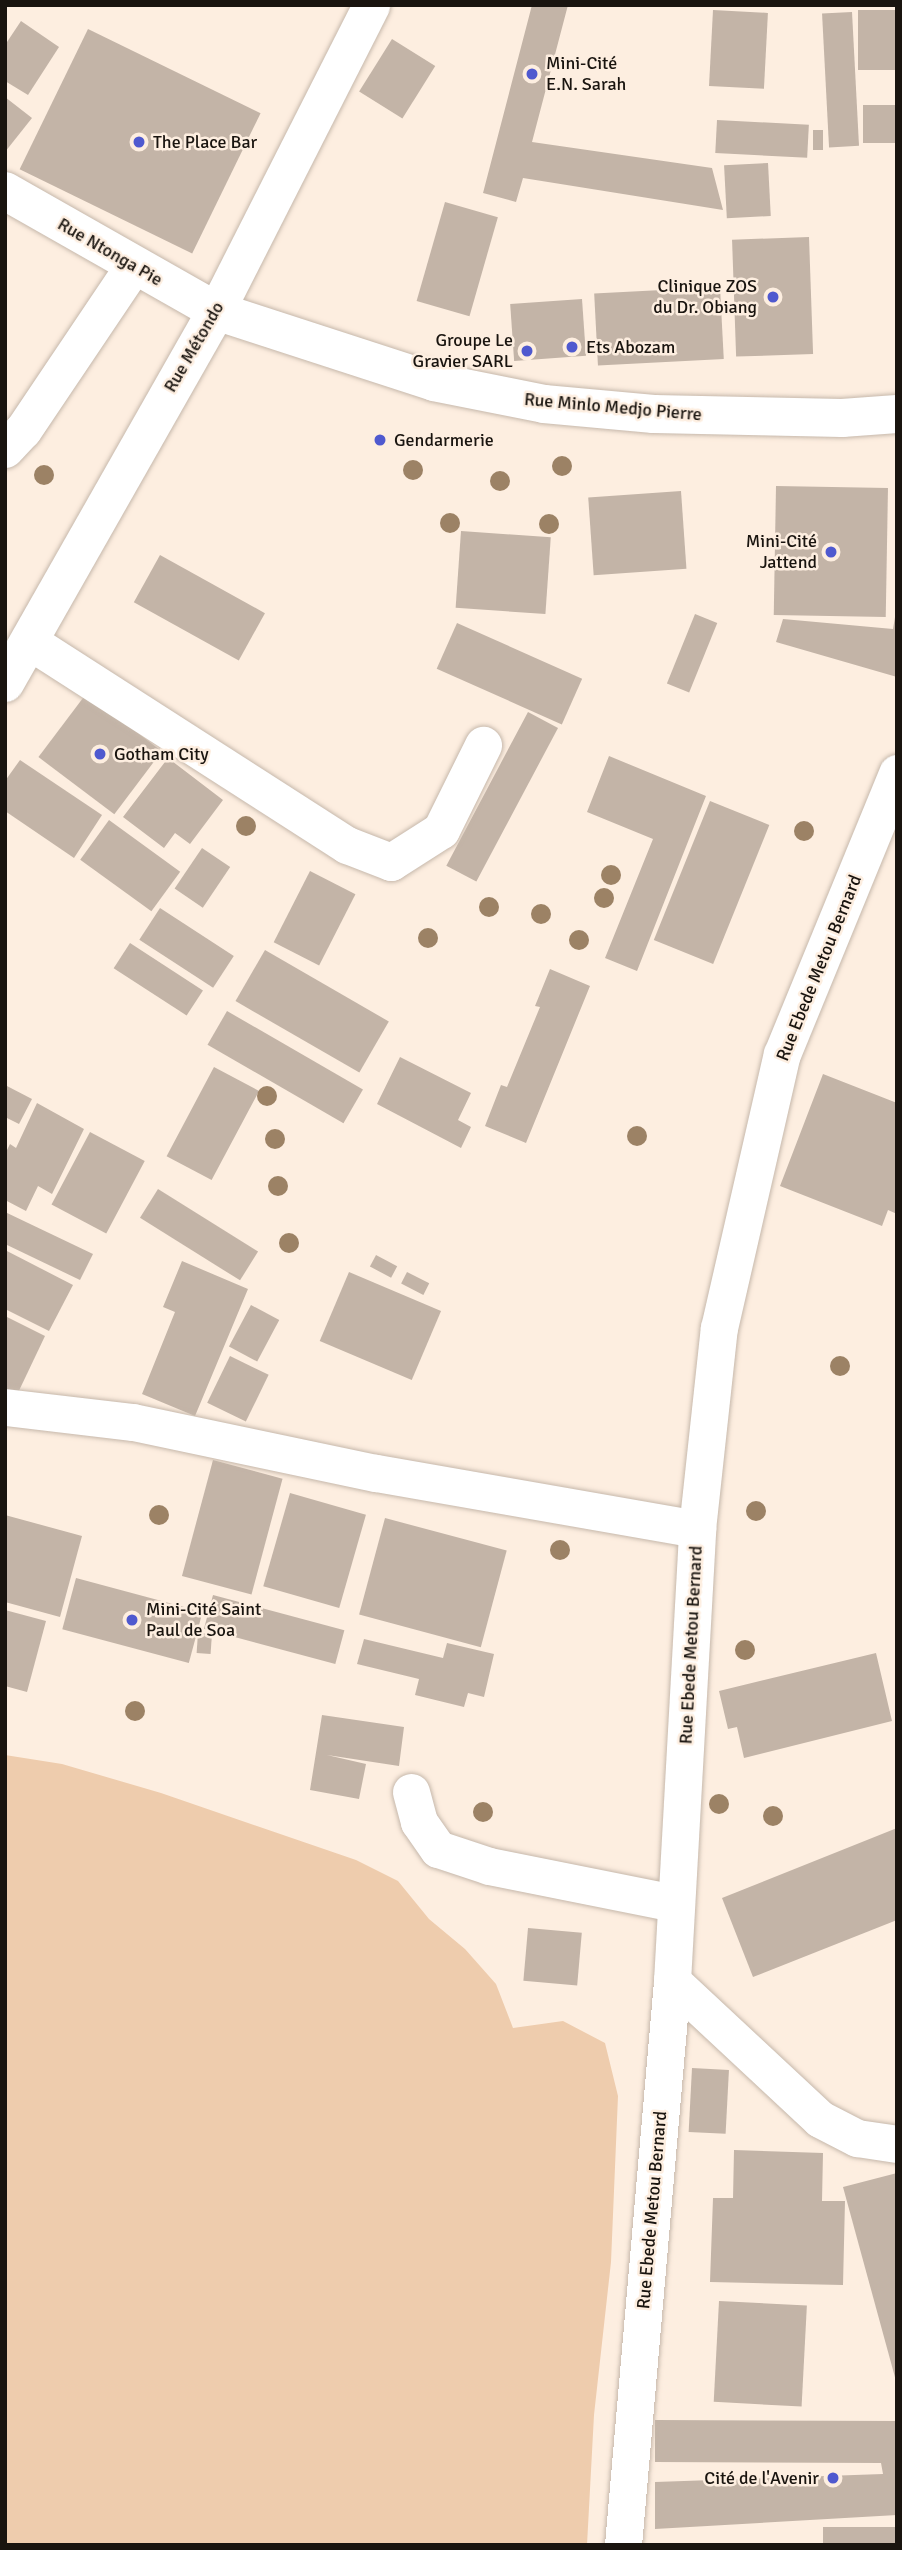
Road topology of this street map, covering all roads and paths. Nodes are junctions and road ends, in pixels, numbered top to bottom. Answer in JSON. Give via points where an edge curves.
{"nodes":[{"id":1,"x":371,"y":5,"type":"edge"},
{"id":2,"x":5,"y":191,"type":"edge"},
{"id":3,"x":132,"y":266,"type":"junction"},
{"id":4,"x":216,"y":311,"type":"junction"},
{"id":5,"x":897,"y":414,"type":"edge"},
{"id":6,"x":5,"y":449,"type":"edge"},
{"id":7,"x":29,"y":641,"type":"junction"},
{"id":8,"x":5,"y":683,"type":"edge"},
{"id":9,"x":483,"y":745,"type":"dead end"},
{"id":10,"x":897,"y":773,"type":"edge"},
{"id":11,"x":5,"y":1407,"type":"edge"},
{"id":12,"x":697,"y":1529,"type":"junction"},
{"id":13,"x":411,"y":1791,"type":"dead end"},
{"id":14,"x":675,"y":1903,"type":"junction"},
{"id":15,"x":672,"y":1982,"type":"junction"},
{"id":16,"x":897,"y":2144,"type":"edge"},
{"id":17,"x":623,"y":2545,"type":"edge"}],
"edges":[{"from":1,"to":4,"type":"street","name":"Rue Métondo"},
{"from":2,"to":3,"type":"street","name":"Rue Ntonga Pie"},
{"from":3,"to":4,"type":"street","name":"Rue Ntonga Pie"},
{"from":3,"to":6,"type":"street","via":[[23,430]]},
{"from":4,"to":5,"type":"street","name":"Rue Minlo Medjo Pierre","via":[[434,382],[544,404],[654,414],[842,418]]},
{"from":4,"to":7,"type":"street","name":"Rue Métondo"},
{"from":7,"to":8,"type":"street","name":"Rue Métondo"},
{"from":7,"to":9,"type":"street","via":[[346,845],[391,862],[441,830]]},
{"from":10,"to":12,"type":"street","name":"Rue Ebede Metou Bernard","via":[[782,1054],[719,1328]]},
{"from":11,"to":12,"type":"street","via":[[133,1422],[376,1473]]},
{"from":12,"to":14,"type":"street","name":"Rue Ebede Metou Bernard"},
{"from":13,"to":14,"type":"street","via":[[419,1822],[438,1849],[489,1866]]},
{"from":14,"to":15,"type":"street","name":"Rue Ebede Metou Bernard"},
{"from":15,"to":16,"type":"street","via":[[820,2119],[857,2138]]},
{"from":15,"to":17,"type":"street","name":"Rue Ebede Metou Bernard"}]}
